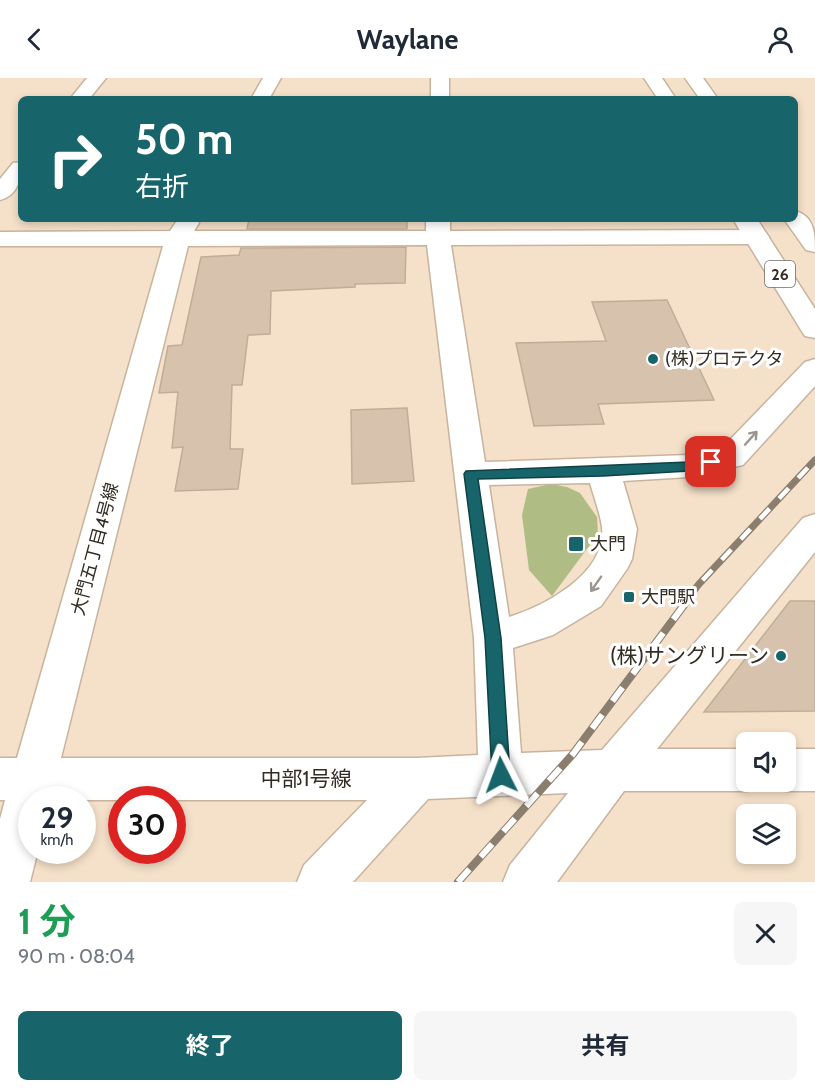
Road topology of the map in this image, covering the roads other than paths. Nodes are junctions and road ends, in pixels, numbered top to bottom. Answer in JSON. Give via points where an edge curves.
{"nodes":[{"id":1,"x":97,"y":78,"type":"edge"},
{"id":2,"x":272,"y":78,"type":"edge"},
{"id":3,"x":440,"y":78,"type":"edge"},
{"id":4,"x":653,"y":78,"type":"edge"},
{"id":5,"x":694,"y":78,"type":"edge"},
{"id":6,"x":82,"y":96,"type":"edge"},
{"id":7,"x":262,"y":96,"type":"edge"},
{"id":8,"x":440,"y":96,"type":"edge"},
{"id":9,"x":665,"y":96,"type":"edge"},
{"id":10,"x":707,"y":96,"type":"edge"},
{"id":11,"x":18,"y":172,"type":"edge"},
{"id":12,"x":0,"y":193,"type":"edge"},
{"id":13,"x":798,"y":222,"type":"edge"},
{"id":14,"x":438,"y":228,"type":"edge"},
{"id":15,"x":751,"y":228,"type":"edge"},
{"id":16,"x":183,"y":230,"type":"edge"},
{"id":17,"x":0,"y":239,"type":"edge"},
{"id":18,"x":815,"y":245,"type":"edge"},
{"id":19,"x":815,"y":330,"type":"edge"},
{"id":20,"x":815,"y":368,"type":"edge"},
{"id":21,"x":603,"y":471,"type":"junction"},
{"id":22,"x":471,"y":474,"type":"junction"},
{"id":23,"x":815,"y":527,"type":"edge"},
{"id":24,"x":493,"y":638,"type":"junction"},
{"id":25,"x":613,"y":770,"type":"junction"},
{"id":26,"x":736,"y":770,"type":"edge"},
{"id":27,"x":796,"y":770,"type":"edge"},
{"id":28,"x":815,"y":770,"type":"edge"},
{"id":29,"x":501,"y":775,"type":"junction"},
{"id":30,"x":417,"y":778,"type":"junction"},
{"id":31,"x":17,"y":779,"type":"edge"},
{"id":32,"x":6,"y":882,"type":"edge"},
{"id":33,"x":321,"y":882,"type":"edge"},
{"id":34,"x":526,"y":882,"type":"edge"}],
"edges":[{"from":1,"to":6,"type":"street"},
{"from":2,"to":7,"type":"street"},
{"from":3,"to":8,"type":"street"},
{"from":4,"to":9,"type":"street"},
{"from":5,"to":10,"type":"street"},
{"from":11,"to":12,"type":"street"},
{"from":13,"to":18,"type":"street","number":"26"},
{"from":14,"to":15,"type":"street"},
{"from":14,"to":16,"type":"street"},
{"from":14,"to":22,"type":"street"},
{"from":15,"to":19,"type":"street","number":"26"},
{"from":16,"to":17,"type":"street"},
{"from":16,"to":31,"type":"street","name":"大門五丁目4号線"},
{"from":21,"to":20,"type":"street","one_way":true,"via":[[689,466],[732,457]]},
{"from":21,"to":22,"type":"street"},
{"from":21,"to":24,"type":"street","one_way":true,"via":[[620,529],[614,559],[588,595],[539,624]]},
{"from":22,"to":24,"type":"street"},
{"from":23,"to":25,"type":"street"},
{"from":24,"to":29,"type":"street"},
{"from":25,"to":26,"type":"street","name":"中部1号線"},
{"from":25,"to":29,"type":"street","name":"中部1号線"},
{"from":25,"to":34,"type":"street"},
{"from":27,"to":28,"type":"street"},
{"from":29,"to":30,"type":"street","name":"中部1号線"},
{"from":30,"to":31,"type":"street","name":"中部1号線"},
{"from":30,"to":33,"type":"street"},
{"from":31,"to":32,"type":"street","name":"大門五丁目4号線"}]}
